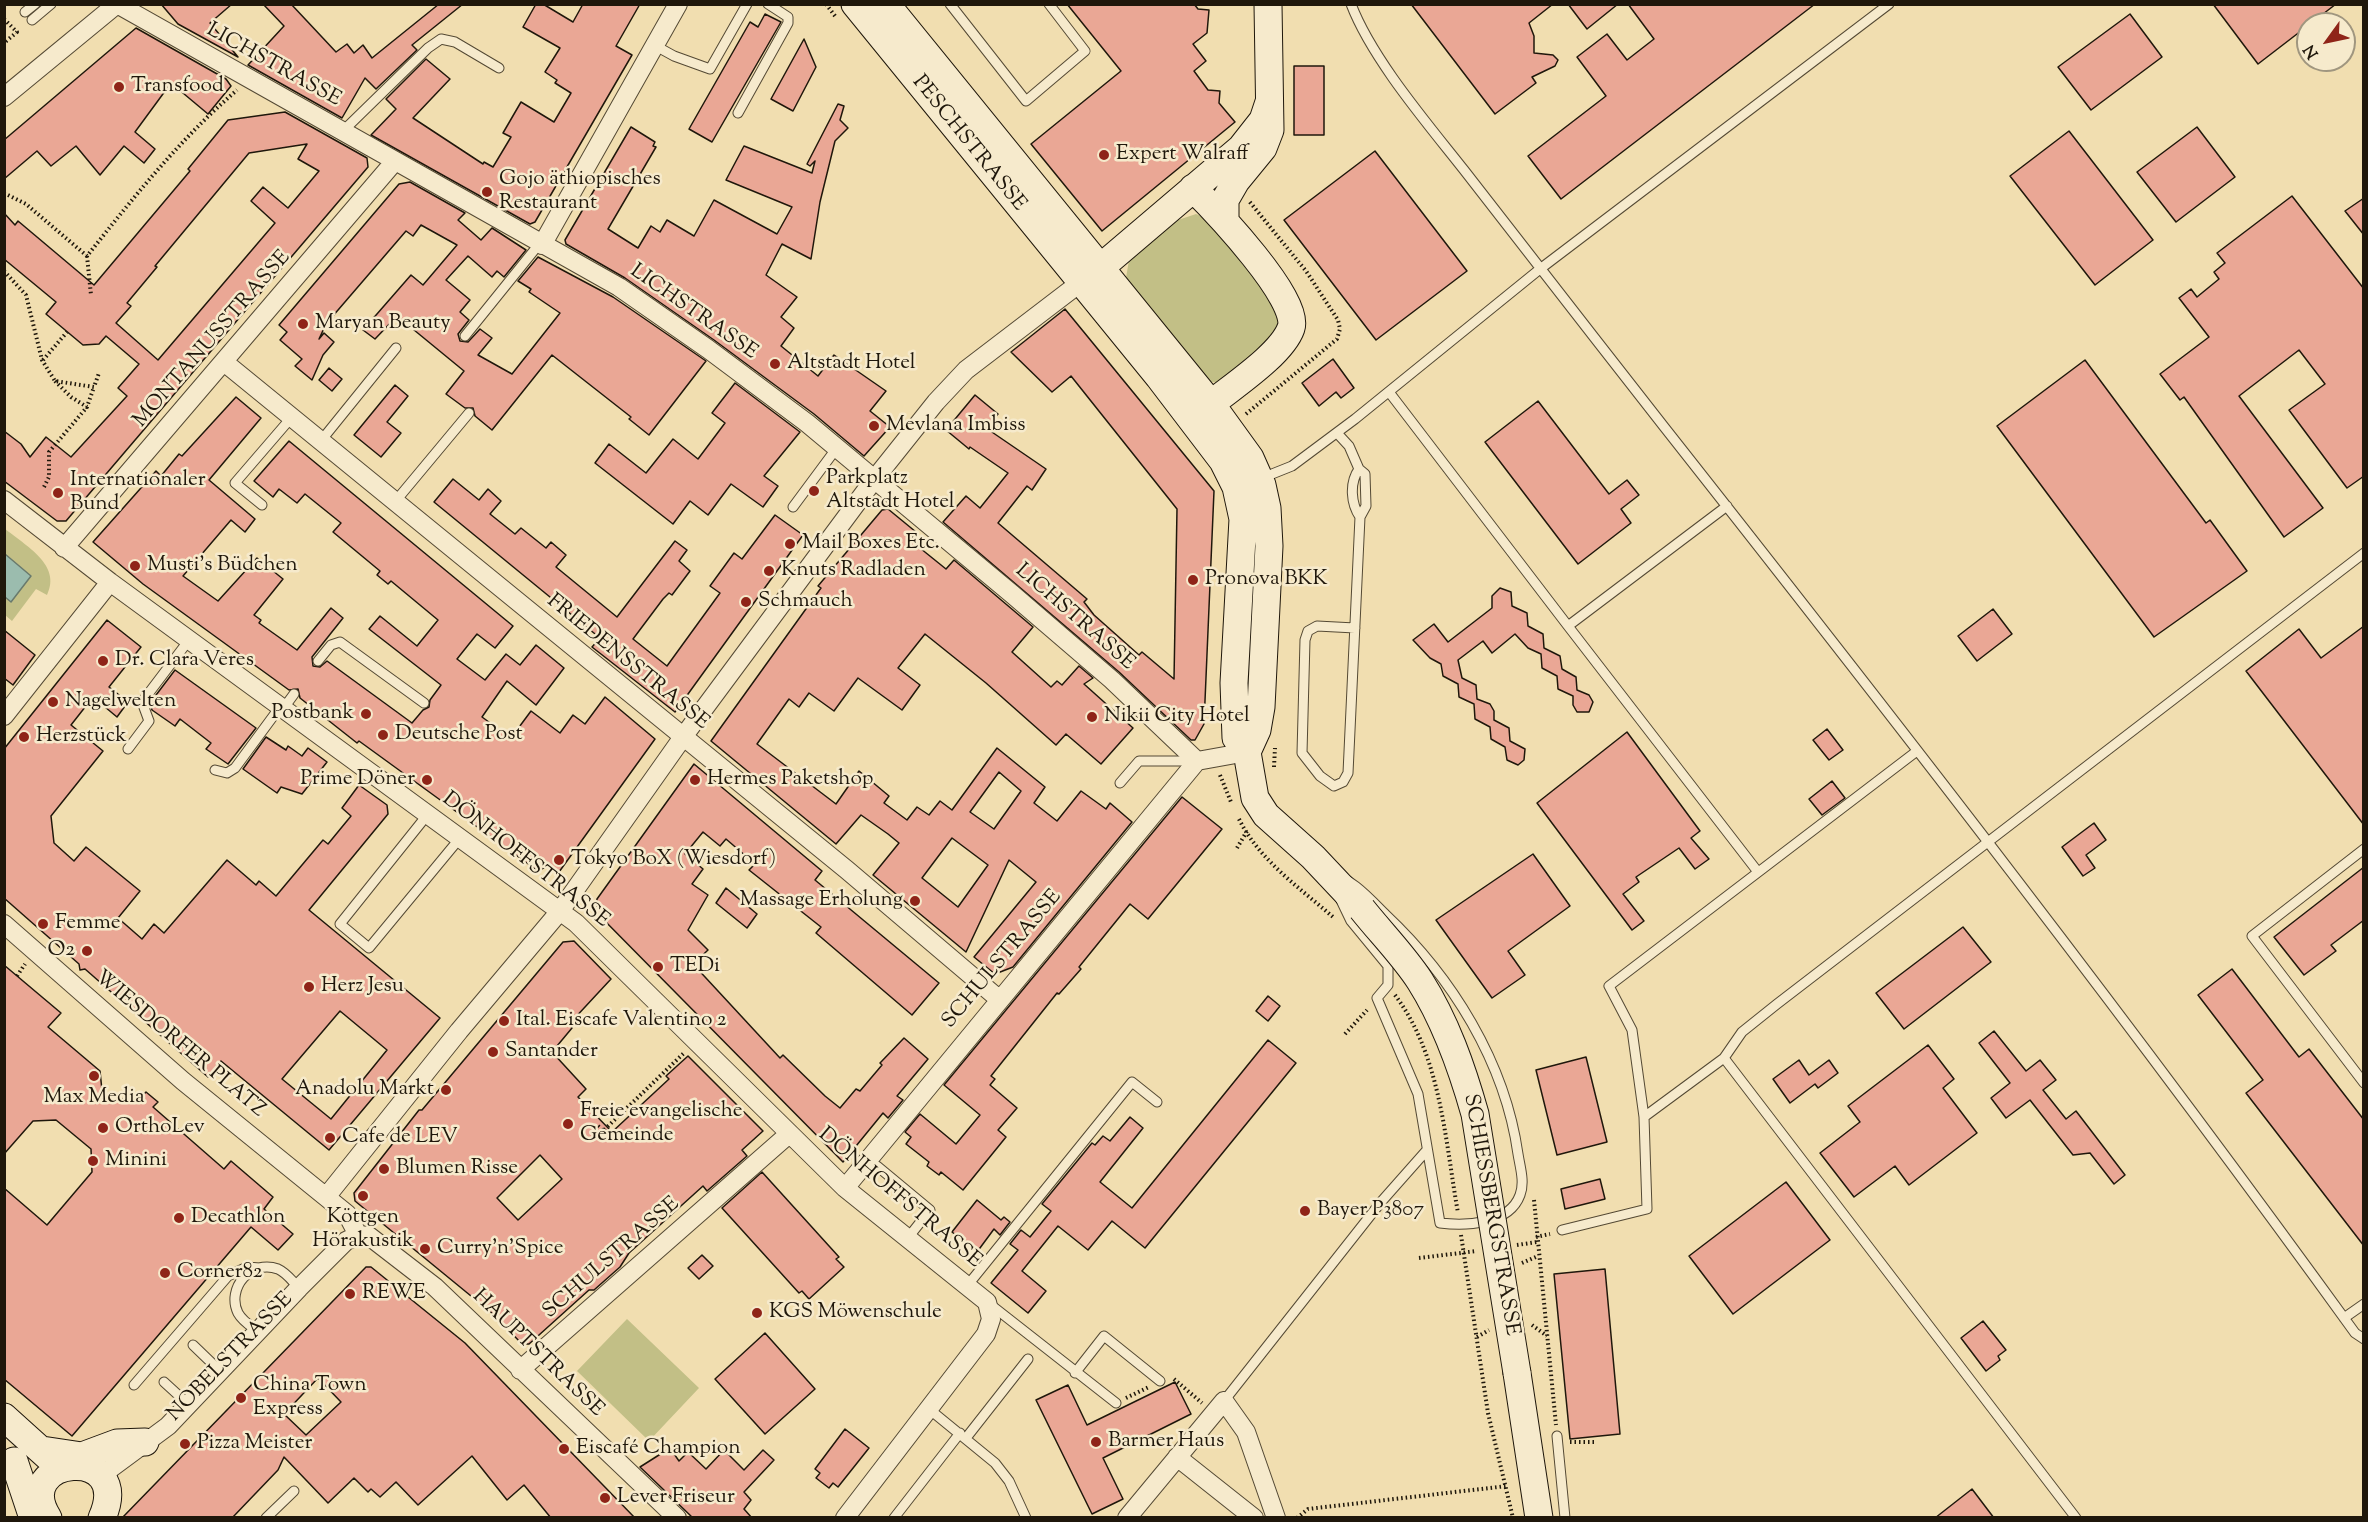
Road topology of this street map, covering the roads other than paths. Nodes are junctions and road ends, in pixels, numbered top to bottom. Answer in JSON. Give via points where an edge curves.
{"nodes":[{"id":1,"x":35,"y":4,"type":"edge"},
{"id":2,"x":51,"y":4,"type":"edge"},
{"id":3,"x":117,"y":4,"type":"edge"},
{"id":4,"x":678,"y":4,"type":"edge"},
{"id":5,"x":747,"y":4,"type":"edge"},
{"id":6,"x":768,"y":4,"type":"edge"},
{"id":7,"x":950,"y":4,"type":"edge"},
{"id":8,"x":1049,"y":4,"type":"edge"},
{"id":9,"x":1268,"y":4,"type":"edge"},
{"id":10,"x":1351,"y":4,"type":"edge"},
{"id":11,"x":1889,"y":4,"type":"edge"},
{"id":12,"x":880,"y":10,"type":"edge"},
{"id":13,"x":25,"y":12,"type":"dead end"},
{"id":14,"x":32,"y":20,"type":"dead end"},
{"id":15,"x":654,"y":45,"type":"junction"},
{"id":16,"x":499,"y":68,"type":"dead end"},
{"id":17,"x":4,"y":97,"type":"edge"},
{"id":18,"x":1269,"y":102,"type":"junction"},
{"id":19,"x":738,"y":113,"type":"dead end"},
{"id":20,"x":343,"y":131,"type":"junction"},
{"id":21,"x":395,"y":161,"type":"junction"},
{"id":22,"x":1193,"y":189,"type":"junction"},
{"id":23,"x":1226,"y":220,"type":"junction"},
{"id":24,"x":541,"y":244,"type":"junction"},
{"id":25,"x":1540,"y":269,"type":"junction"},
{"id":26,"x":1091,"y":275,"type":"junction"},
{"id":27,"x":465,"y":336,"type":"dead end"},
{"id":28,"x":396,"y":348,"type":"dead end"},
{"id":29,"x":224,"y":362,"type":"junction"},
{"id":30,"x":1389,"y":392,"type":"junction"},
{"id":31,"x":1197,"y":407,"type":"junction"},
{"id":32,"x":469,"y":413,"type":"dead end"},
{"id":33,"x":291,"y":418,"type":"junction"},
{"id":34,"x":1337,"y":433,"type":"junction"},
{"id":35,"x":320,"y":442,"type":"junction"},
{"id":36,"x":836,"y":449,"type":"junction"},
{"id":37,"x":873,"y":481,"type":"junction"},
{"id":38,"x":1248,"y":483,"type":"junction"},
{"id":39,"x":4,"y":500,"type":"edge"},
{"id":40,"x":394,"y":502,"type":"junction"},
{"id":41,"x":262,"y":505,"type":"dead end"},
{"id":42,"x":1727,"y":506,"type":"junction"},
{"id":43,"x":793,"y":507,"type":"dead end"},
{"id":44,"x":64,"y":548,"type":"junction"},
{"id":45,"x":2364,"y":553,"type":"edge"},
{"id":46,"x":110,"y":582,"type":"junction"},
{"id":47,"x":1568,"y":626,"type":"junction"},
{"id":48,"x":1355,"y":628,"type":"junction"},
{"id":49,"x":189,"y":640,"type":"junction"},
{"id":50,"x":318,"y":661,"type":"dead end"},
{"id":51,"x":294,"y":694,"type":"dead end"},
{"id":52,"x":424,"y":703,"type":"dead end"},
{"id":53,"x":281,"y":708,"type":"junction"},
{"id":54,"x":4,"y":716,"type":"edge"},
{"id":55,"x":683,"y":737,"type":"junction"},
{"id":56,"x":128,"y":749,"type":"dead end"},
{"id":57,"x":1917,"y":751,"type":"junction"},
{"id":58,"x":1247,"y":752,"type":"junction"},
{"id":59,"x":1206,"y":760,"type":"junction"},
{"id":60,"x":215,"y":770,"type":"dead end"},
{"id":61,"x":1120,"y":783,"type":"dead end"},
{"id":62,"x":428,"y":814,"type":"junction"},
{"id":63,"x":460,"y":838,"type":"junction"},
{"id":64,"x":1988,"y":843,"type":"junction"},
{"id":65,"x":2364,"y":849,"type":"edge"},
{"id":66,"x":1327,"y":871,"type":"junction"},
{"id":67,"x":1758,"y":872,"type":"junction"},
{"id":68,"x":560,"y":911,"type":"junction"},
{"id":69,"x":4,"y":924,"type":"edge"},
{"id":70,"x":1000,"y":1000,"type":"junction"},
{"id":71,"x":1724,"y":1058,"type":"junction"},
{"id":72,"x":2364,"y":1083,"type":"edge"},
{"id":73,"x":1156,"y":1102,"type":"dead end"},
{"id":74,"x":1644,"y":1117,"type":"junction"},
{"id":75,"x":789,"y":1134,"type":"junction"},
{"id":76,"x":1427,"y":1150,"type":"junction"},
{"id":77,"x":877,"y":1166,"type":"dead end"},
{"id":78,"x":845,"y":1188,"type":"junction"},
{"id":79,"x":326,"y":1197,"type":"junction"},
{"id":80,"x":1562,"y":1230,"type":"dead end"},
{"id":81,"x":358,"y":1235,"type":"junction"},
{"id":82,"x":907,"y":1239,"type":"junction"},
{"id":83,"x":260,"y":1268,"type":"junction"},
{"id":84,"x":967,"y":1286,"type":"junction"},
{"id":85,"x":299,"y":1288,"type":"junction"},
{"id":86,"x":987,"y":1302,"type":"junction"},
{"id":87,"x":2364,"y":1304,"type":"edge"},
{"id":88,"x":2344,"y":1318,"type":"junction"},
{"id":89,"x":259,"y":1332,"type":"junction"},
{"id":90,"x":2364,"y":1339,"type":"edge"},
{"id":91,"x":193,"y":1345,"type":"dead end"},
{"id":92,"x":1028,"y":1359,"type":"dead end"},
{"id":93,"x":520,"y":1370,"type":"junction"},
{"id":94,"x":220,"y":1372,"type":"junction"},
{"id":95,"x":1075,"y":1372,"type":"junction"},
{"id":96,"x":164,"y":1382,"type":"dead end"},
{"id":97,"x":1160,"y":1382,"type":"dead end"},
{"id":98,"x":134,"y":1385,"type":"dead end"},
{"id":99,"x":1224,"y":1401,"type":"junction"},
{"id":100,"x":1116,"y":1403,"type":"dead end"},
{"id":101,"x":188,"y":1404,"type":"junction"},
{"id":102,"x":929,"y":1408,"type":"junction"},
{"id":103,"x":4,"y":1417,"type":"edge"},
{"id":104,"x":963,"y":1435,"type":"junction"},
{"id":105,"x":1557,"y":1436,"type":"dead end"},
{"id":106,"x":145,"y":1442,"type":"junction"},
{"id":107,"x":9,"y":1457,"type":"edge"},
{"id":108,"x":1177,"y":1457,"type":"junction"},
{"id":109,"x":51,"y":1459,"type":"junction"},
{"id":110,"x":99,"y":1476,"type":"junction"},
{"id":111,"x":294,"y":1491,"type":"dead end"},
{"id":112,"x":40,"y":1509,"type":"edge"},
{"id":113,"x":1540,"y":1512,"type":"edge"},
{"id":114,"x":102,"y":1517,"type":"edge"},
{"id":115,"x":266,"y":1518,"type":"edge"},
{"id":116,"x":677,"y":1518,"type":"edge"},
{"id":117,"x":845,"y":1518,"type":"edge"},
{"id":118,"x":894,"y":1518,"type":"edge"},
{"id":119,"x":1026,"y":1518,"type":"edge"},
{"id":120,"x":1127,"y":1518,"type":"edge"},
{"id":121,"x":1254,"y":1518,"type":"edge"},
{"id":122,"x":1276,"y":1518,"type":"edge"},
{"id":123,"x":1565,"y":1518,"type":"edge"},
{"id":124,"x":2076,"y":1518,"type":"edge"}],
"edges":[{"from":1,"to":13,"type":"lane"},
{"from":2,"to":14,"type":"lane"},
{"from":3,"to":17,"type":"street"},
{"from":3,"to":20,"type":"street","name":"LICHSTRASSE"},
{"from":4,"to":15,"type":"street"},
{"from":5,"to":15,"type":"lane","via":[[710,69]]},
{"from":6,"to":19,"type":"lane","via":[[784,13],[788,23]]},
{"from":7,"to":8,"type":"lane","via":[[1026,100],[1085,51]]},
{"from":9,"to":18,"type":"main road"},
{"from":10,"to":25,"type":"lane","via":[[1360,26],[1422,116]]},
{"from":11,"to":25,"type":"lane"},
{"from":12,"to":26,"type":"main road","name":"PESCHSTRASSE"},
{"from":15,"to":24,"type":"street"},
{"from":16,"to":20,"type":"lane","via":[[455,42],[441,39]]},
{"from":18,"to":22,"type":"main road","via":[[1256,131]]},
{"from":18,"to":23,"type":"main road","via":[[1270,130],[1263,148],[1225,200]]},
{"from":20,"to":21,"type":"street","name":"LICHSTRASSE"},
{"from":21,"to":24,"type":"street","name":"LICHSTRASSE"},
{"from":21,"to":29,"type":"street","name":"MONTANUSSTRASSE"},
{"from":22,"to":23,"type":"main road"},
{"from":22,"to":26,"type":"main road"},
{"from":23,"to":31,"type":"main road","via":[[1269,277],[1293,322],[1288,336],[1268,357]]},
{"from":24,"to":27,"type":"lane"},
{"from":24,"to":36,"type":"street","name":"LICHSTRASSE","via":[[619,287],[708,349]]},
{"from":25,"to":30,"type":"lane"},
{"from":25,"to":42,"type":"lane"},
{"from":26,"to":31,"type":"main road"},
{"from":26,"to":37,"type":"street","via":[[966,370]]},
{"from":28,"to":35,"type":"lane"},
{"from":29,"to":33,"type":"street","name":"FRIEDENSSTRASSE"},
{"from":29,"to":44,"type":"street","name":"MONTANUSSTRASSE"},
{"from":30,"to":34,"type":"lane"},
{"from":30,"to":47,"type":"lane"},
{"from":31,"to":38,"type":"main road","via":[[1243,446]]},
{"from":32,"to":40,"type":"lane"},
{"from":33,"to":35,"type":"street","name":"FRIEDENSSTRASSE"},
{"from":33,"to":41,"type":"lane","via":[[235,483]]},
{"from":34,"to":38,"type":"lane","via":[[1292,466]]},
{"from":34,"to":48,"type":"lane","via":[[1349,446],[1359,469],[1352,506],[1360,517]]},
{"from":35,"to":40,"type":"street","name":"FRIEDENSSTRASSE"},
{"from":36,"to":37,"type":"street","name":"LICHSTRASSE"},
{"from":36,"to":43,"type":"lane"},
{"from":37,"to":55,"type":"street"},
{"from":37,"to":59,"type":"street","name":"LICHSTRASSE"},
{"from":38,"to":58,"type":"main road","via":[[1267,508],[1268,557],[1261,707],[1257,730]]},
{"from":39,"to":44,"type":"street","name":"DÖNHOFFSTRASSE"},
{"from":40,"to":55,"type":"street","name":"FRIEDENSSTRASSE"},
{"from":42,"to":47,"type":"lane"},
{"from":42,"to":57,"type":"lane"},
{"from":44,"to":46,"type":"street","name":"DÖNHOFFSTRASSE"},
{"from":45,"to":64,"type":"lane"},
{"from":46,"to":49,"type":"street","name":"DÖNHOFFSTRASSE"},
{"from":46,"to":54,"type":"street"},
{"from":47,"to":67,"type":"lane"},
{"from":48,"to":48,"type":"lane","via":[[1348,773],[1343,782],[1334,786],[1320,776],[1302,753],[1305,640],[1308,630],[1317,626]]},
{"from":49,"to":53,"type":"street","name":"DÖNHOFFSTRASSE"},
{"from":49,"to":56,"type":"lane","via":[[142,702],[149,721]]},
{"from":50,"to":52,"type":"lane","via":[[331,645],[340,642]]},
{"from":51,"to":53,"type":"lane"},
{"from":53,"to":60,"type":"lane","via":[[235,768],[227,773]]},
{"from":53,"to":62,"type":"street","name":"DÖNHOFFSTRASSE"},
{"from":55,"to":68,"type":"street"},
{"from":55,"to":70,"type":"street","name":"FRIEDENSSTRASSE"},
{"from":57,"to":64,"type":"lane"},
{"from":57,"to":67,"type":"lane"},
{"from":58,"to":59,"type":"street"},
{"from":58,"to":66,"type":"main road","name":"SCHIESSBERGSTRASSE","via":[[1255,798],[1266,815]]},
{"from":59,"to":61,"type":"lane","via":[[1139,761]]},
{"from":59,"to":70,"type":"street","name":"SCHULSTRASSE"},
{"from":62,"to":63,"type":"street","name":"DÖNHOFFSTRASSE"},
{"from":62,"to":63,"type":"lane","via":[[340,924],[369,948]]},
{"from":63,"to":68,"type":"street","name":"DÖNHOFFSTRASSE"},
{"from":64,"to":71,"type":"lane","via":[[1742,1032]]},
{"from":64,"to":88,"type":"lane"},
{"from":65,"to":72,"type":"lane","via":[[2252,936]]},
{"from":66,"to":76,"type":"lane","via":[[1351,921],[1388,966],[1388,986],[1377,998],[1414,1081]]},
{"from":66,"to":76,"type":"lane","via":[[1347,878],[1371,900],[1406,933],[1448,983],[1478,1036],[1508,1103],[1522,1179],[1520,1195],[1510,1209],[1482,1223],[1440,1223]]},
{"from":66,"to":113,"type":"main road","name":"SCHIESSBERGSTRASSE","bridge":true,"via":[[1419,980],[1444,1024],[1465,1078],[1475,1114]]},
{"from":67,"to":74,"type":"lane","via":[[1609,986],[1632,1030]]},
{"from":68,"to":75,"type":"street","name":"DÖNHOFFSTRASSE"},
{"from":68,"to":79,"type":"street"},
{"from":69,"to":79,"type":"street","name":"WIESDORFER PLATZ","via":[[183,1081]]},
{"from":70,"to":78,"type":"street","name":"SCHULSTRASSE"},
{"from":71,"to":74,"type":"lane"},
{"from":71,"to":124,"type":"lane"},
{"from":73,"to":84,"type":"lane","via":[[1132,1082]]},
{"from":74,"to":80,"type":"lane","via":[[1647,1209]]},
{"from":75,"to":78,"type":"street","name":"DÖNHOFFSTRASSE"},
{"from":75,"to":93,"type":"street","name":"SCHULSTRASSE"},
{"from":76,"to":99,"type":"lane","via":[[1381,1202]]},
{"from":77,"to":82,"type":"lane","via":[[930,1210]]},
{"from":78,"to":82,"type":"street","name":"DÖNHOFFSTRASSE"},
{"from":79,"to":81,"type":"street","name":"WIESDORFER PLATZ","via":[[348,1214]]},
{"from":81,"to":85,"type":"street","name":"NOBELSTRASSE","via":[[346,1241]]},
{"from":81,"to":93,"type":"street","name":"HAUPTSTRASSE","via":[[369,1236],[435,1287]]},
{"from":82,"to":84,"type":"street","name":"DÖNHOFFSTRASSE"},
{"from":83,"to":85,"type":"lane","via":[[278,1269]]},
{"from":83,"to":89,"type":"lane","via":[[243,1278],[235,1296],[237,1311]]},
{"from":83,"to":98,"type":"lane","via":[[247,1267],[228,1276]]},
{"from":84,"to":86,"type":"street","name":"DÖNHOFFSTRASSE"},
{"from":85,"to":89,"type":"street","name":"NOBELSTRASSE"},
{"from":86,"to":95,"type":"lane","name":"DÖNHOFFSTRASSE"},
{"from":86,"to":102,"type":"street","via":[[991,1319],[986,1334]]},
{"from":87,"to":88,"type":"lane"},
{"from":88,"to":90,"type":"lane"},
{"from":89,"to":94,"type":"street","name":"NOBELSTRASSE"},
{"from":91,"to":94,"type":"lane"},
{"from":92,"to":104,"type":"lane"},
{"from":93,"to":116,"type":"street","name":"HAUPTSTRASSE"},
{"from":94,"to":101,"type":"street","name":"NOBELSTRASSE"},
{"from":95,"to":97,"type":"lane","via":[[1104,1336]]},
{"from":95,"to":100,"type":"lane","name":"DÖNHOFFSTRASSE"},
{"from":96,"to":101,"type":"lane"},
{"from":99,"to":108,"type":"street"},
{"from":99,"to":122,"type":"street","via":[[1246,1432]]},
{"from":101,"to":106,"type":"street","name":"NOBELSTRASSE","via":[[168,1426]]},
{"from":102,"to":104,"type":"lane"},
{"from":102,"to":117,"type":"street"},
{"from":103,"to":109,"type":"main road"},
{"from":104,"to":118,"type":"lane"},
{"from":104,"to":119,"type":"lane","via":[[1009,1481]]},
{"from":105,"to":123,"type":"lane"},
{"from":106,"to":109,"type":"main road","via":[[117,1443],[82,1456]]},
{"from":106,"to":110,"type":"street","name":"NOBELSTRASSE"},
{"from":107,"to":112,"type":"main road"},
{"from":108,"to":120,"type":"street"},
{"from":108,"to":121,"type":"street"},
{"from":109,"to":110,"type":"main road","via":[[81,1466]]},
{"from":109,"to":112,"type":"main road","via":[[52,1474]]},
{"from":110,"to":114,"type":"main road","via":[[107,1497]]},
{"from":111,"to":115,"type":"lane"}]}
